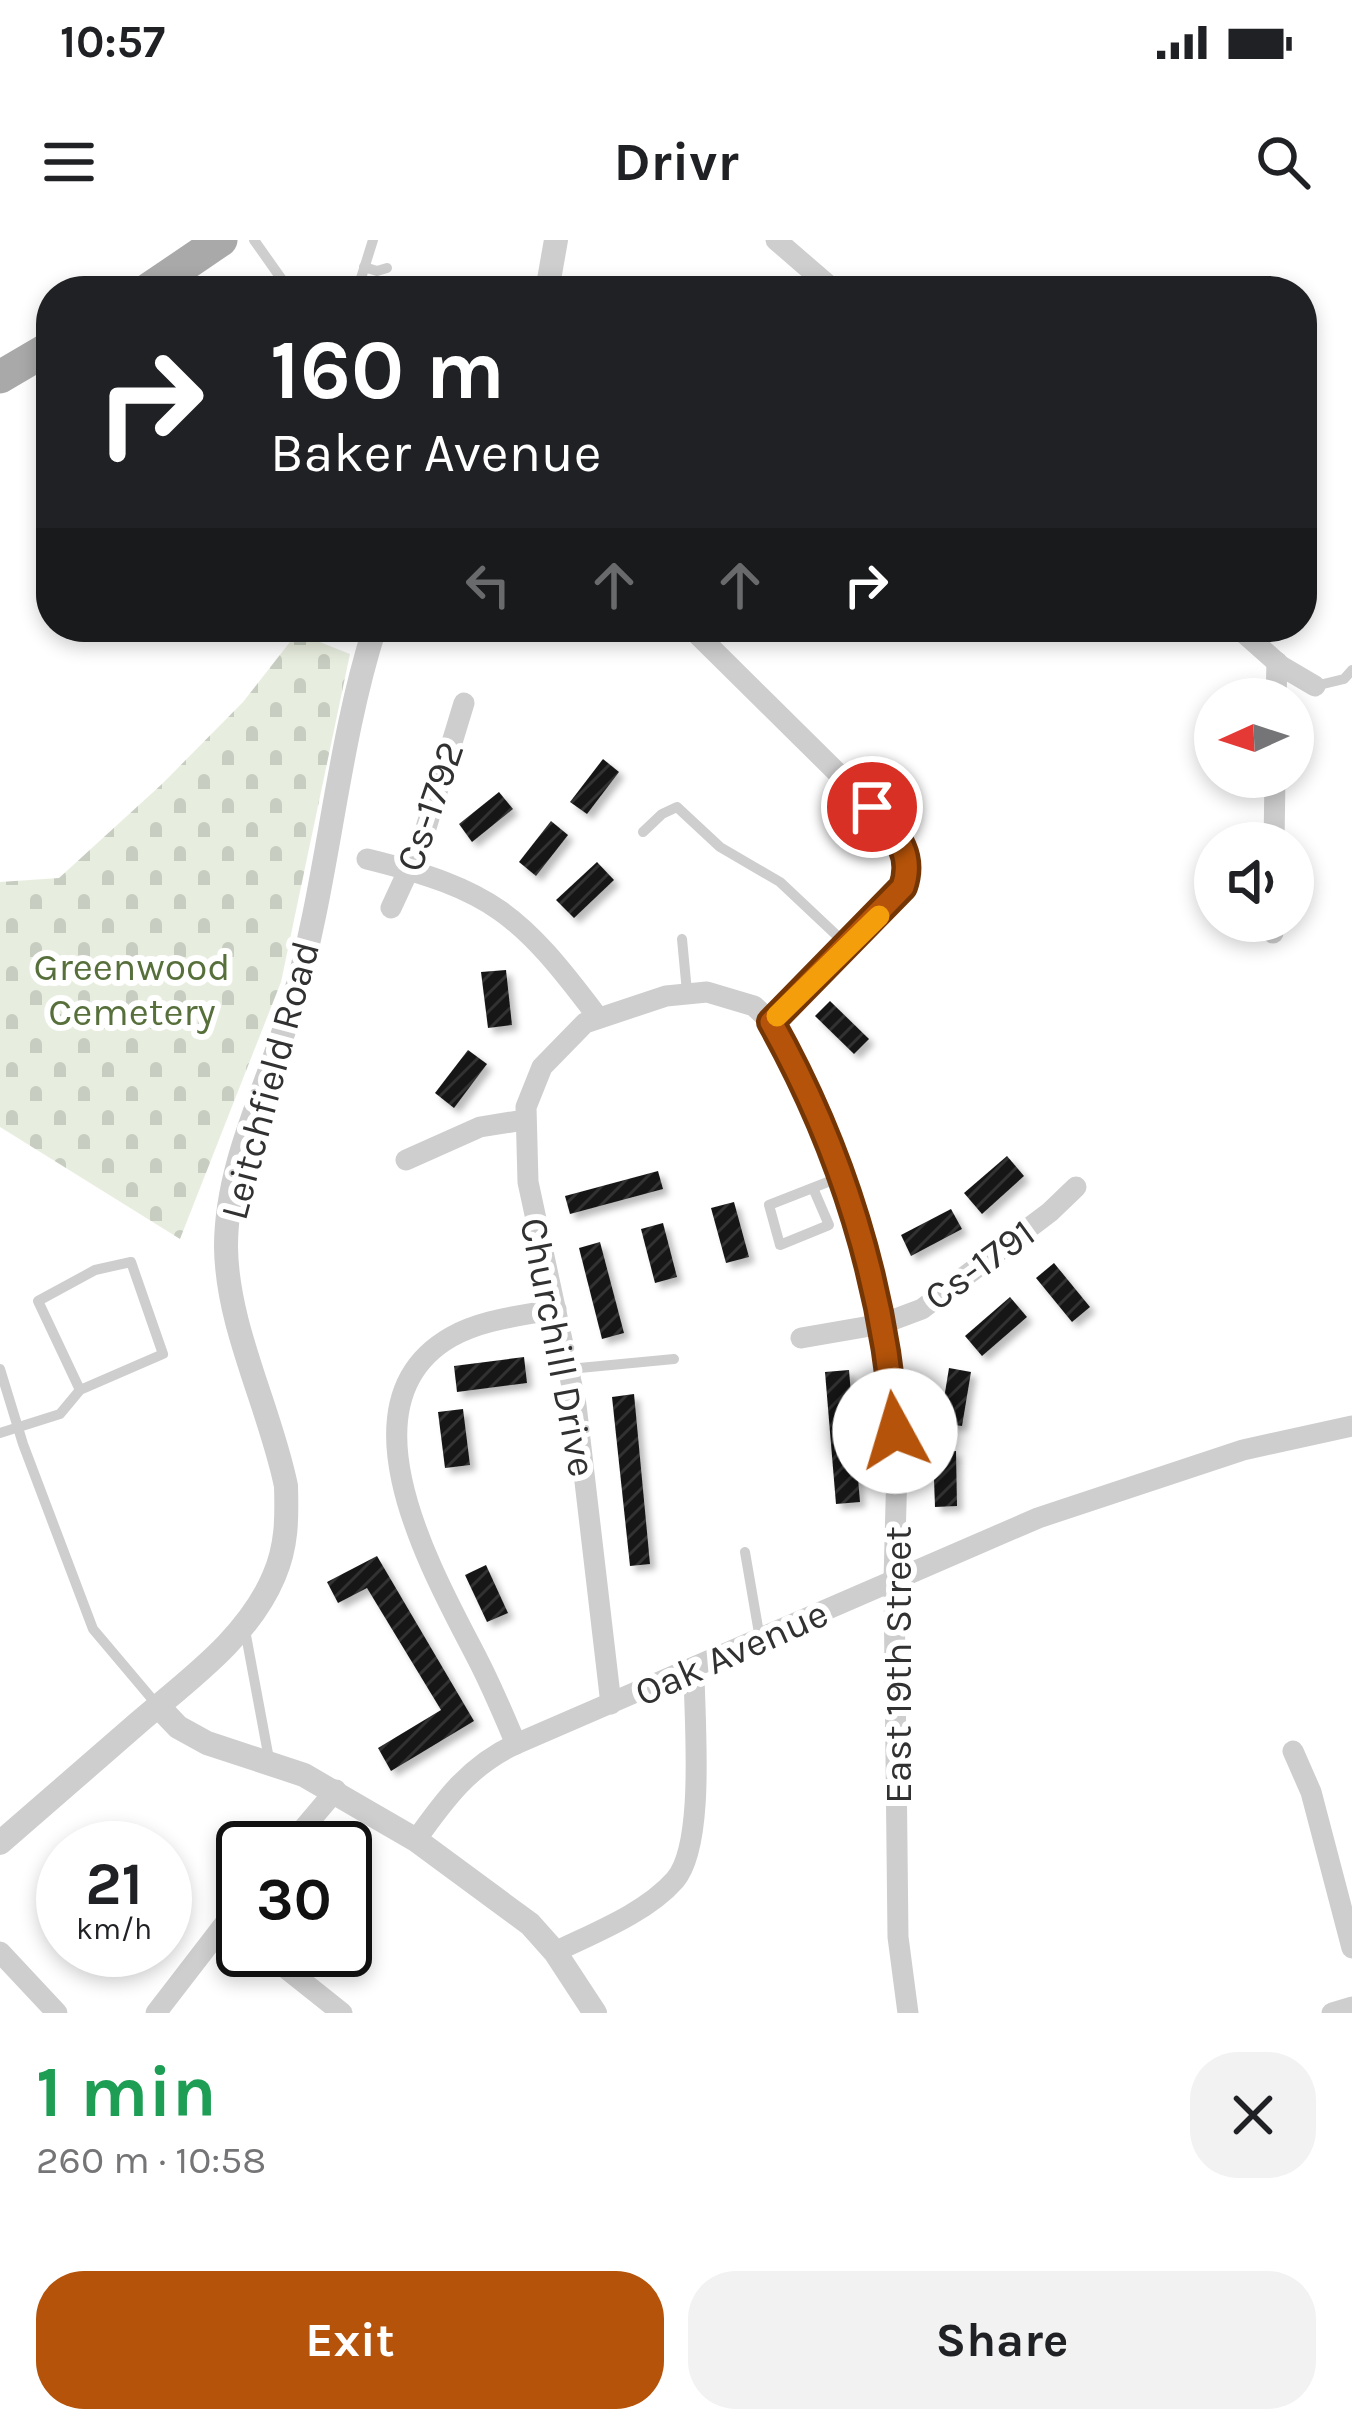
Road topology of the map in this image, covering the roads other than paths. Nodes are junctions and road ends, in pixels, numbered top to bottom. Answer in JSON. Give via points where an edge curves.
{"nodes":[{"id":1,"x":221,"y":240,"type":"edge"},
{"id":2,"x":254,"y":240,"type":"edge"},
{"id":3,"x":373,"y":240,"type":"edge"},
{"id":4,"x":556,"y":240,"type":"edge"},
{"id":5,"x":776,"y":240,"type":"edge"},
{"id":6,"x":364,"y":267,"type":"junction"},
{"id":7,"x":387,"y":268,"type":"dead end"},
{"id":8,"x":168,"y":276,"type":"edge"},
{"id":9,"x":279,"y":276,"type":"edge"},
{"id":10,"x":361,"y":276,"type":"edge"},
{"id":11,"x":550,"y":276,"type":"edge"},
{"id":12,"x":818,"y":276,"type":"edge"},
{"id":13,"x":36,"y":356,"type":"edge"},
{"id":14,"x":0,"y":377,"type":"edge"},
{"id":15,"x":371,"y":642,"type":"edge"},
{"id":16,"x":705,"y":642,"type":"edge"},
{"id":17,"x":1254,"y":642,"type":"edge"},
{"id":18,"x":1276,"y":662,"type":"junction"},
{"id":19,"x":1352,"y":670,"type":"edge"},
{"id":20,"x":1276,"y":678,"type":"edge"},
{"id":21,"x":1316,"y":686,"type":"joint"},
{"id":22,"x":464,"y":703,"type":"dead end"},
{"id":23,"x":643,"y":832,"type":"dead end"},
{"id":24,"x":367,"y":859,"type":"dead end"},
{"id":25,"x":410,"y":870,"type":"junction"},
{"id":26,"x":391,"y":908,"type":"dead end"},
{"id":27,"x":682,"y":939,"type":"dead end"},
{"id":28,"x":848,"y":946,"type":"junction"},
{"id":29,"x":687,"y":992,"type":"junction"},
{"id":30,"x":597,"y":1016,"type":"junction"},
{"id":31,"x":771,"y":1022,"type":"junction"},
{"id":32,"x":524,"y":1120,"type":"junction"},
{"id":33,"x":406,"y":1160,"type":"dead end"},
{"id":34,"x":842,"y":1176,"type":"junction"},
{"id":35,"x":813,"y":1187,"type":"junction"},
{"id":36,"x":1076,"y":1187,"type":"dead end"},
{"id":37,"x":556,"y":1309,"type":"junction"},
{"id":38,"x":882,"y":1324,"type":"junction"},
{"id":39,"x":801,"y":1338,"type":"dead end"},
{"id":40,"x":674,"y":1359,"type":"dead end"},
{"id":41,"x":0,"y":1369,"type":"edge"},
{"id":42,"x":568,"y":1369,"type":"junction"},
{"id":43,"x":80,"y":1390,"type":"junction"},
{"id":44,"x":1352,"y":1426,"type":"edge"},
{"id":45,"x":18,"y":1429,"type":"junction"},
{"id":46,"x":0,"y":1433,"type":"edge"},
{"id":47,"x":745,"y":1552,"type":"dead end"},
{"id":48,"x":894,"y":1580,"type":"junction"},
{"id":49,"x":244,"y":1624,"type":"junction"},
{"id":50,"x":760,"y":1640,"type":"junction"},
{"id":51,"x":694,"y":1669,"type":"junction"},
{"id":52,"x":611,"y":1704,"type":"junction"},
{"id":53,"x":158,"y":1706,"type":"junction"},
{"id":54,"x":516,"y":1744,"type":"junction"},
{"id":55,"x":1293,"y":1751,"type":"dead end"},
{"id":56,"x":270,"y":1762,"type":"junction"},
{"id":57,"x":335,"y":1790,"type":"junction"},
{"id":58,"x":309,"y":1821,"type":"edge"},
{"id":59,"x":416,"y":1840,"type":"junction"},
{"id":60,"x":0,"y":1843,"type":"edge"},
{"id":61,"x":216,"y":1933,"type":"edge"},
{"id":62,"x":1352,"y":1948,"type":"edge"},
{"id":63,"x":0,"y":1952,"type":"edge"},
{"id":64,"x":555,"y":1952,"type":"junction"},
{"id":65,"x":297,"y":1977,"type":"edge"},
{"id":66,"x":1352,"y":2007,"type":"edge"},
{"id":67,"x":900,"y":2011,"type":"edge"},
{"id":68,"x":57,"y":2013,"type":"edge"},
{"id":69,"x":156,"y":2013,"type":"edge"},
{"id":70,"x":342,"y":2013,"type":"edge"},
{"id":71,"x":595,"y":2013,"type":"edge"},
{"id":72,"x":1332,"y":2013,"type":"edge"}],
"edges":[{"from":1,"to":8,"type":"main road"},
{"from":2,"to":9,"type":"lane"},
{"from":3,"to":6,"type":"lane"},
{"from":4,"to":11,"type":"street"},
{"from":5,"to":12,"type":"street"},
{"from":6,"to":7,"type":"lane"},
{"from":6,"to":10,"type":"lane"},
{"from":13,"to":14,"type":"main road"},
{"from":15,"to":49,"type":"street","name":"Leitchfield Road","via":[[294,1001],[248,1131],[227,1221],[231,1286],[279,1452],[287,1520],[272,1580]]},
{"from":16,"to":28,"type":"street","via":[[901,840],[903,887]]},
{"from":17,"to":18,"type":"street"},
{"from":18,"to":20,"type":"street"},
{"from":18,"to":21,"type":"street"},
{"from":19,"to":21,"type":"lane"},
{"from":22,"to":25,"type":"street","name":"Cs-1792"},
{"from":23,"to":28,"type":"lane","via":[[677,807]]},
{"from":24,"to":25,"type":"street"},
{"from":25,"to":26,"type":"street","name":"Cs-1792"},
{"from":25,"to":30,"type":"street","via":[[512,916]]},
{"from":27,"to":29,"type":"lane"},
{"from":28,"to":31,"type":"street"},
{"from":29,"to":30,"type":"street"},
{"from":29,"to":31,"type":"street","via":[[742,1000]]},
{"from":30,"to":32,"type":"street","name":"Churchill Drive","via":[[542,1067]]},
{"from":31,"to":34,"type":"street","name":"East 19th Street"},
{"from":32,"to":33,"type":"street","via":[[480,1127]]},
{"from":32,"to":37,"type":"street","name":"Churchill Drive","via":[[528,1182]]},
{"from":34,"to":35,"type":"lane"},
{"from":34,"to":38,"type":"street","name":"East 19th Street"},
{"from":35,"to":35,"type":"lane","via":[[769,1205],[781,1244],[829,1225]]},
{"from":36,"to":38,"type":"street","name":"Cs-1791","via":[[937,1299]]},
{"from":37,"to":42,"type":"street","name":"Churchill Drive"},
{"from":37,"to":54,"type":"street","via":[[481,1323],[438,1346],[406,1390],[398,1430],[414,1527]]},
{"from":38,"to":39,"type":"street","name":"Cs-1791"},
{"from":38,"to":48,"type":"street","name":"East 19th Street","via":[[897,1466]]},
{"from":40,"to":42,"type":"lane"},
{"from":41,"to":45,"type":"lane"},
{"from":42,"to":52,"type":"street","name":"Churchill Drive"},
{"from":43,"to":43,"type":"lane","via":[[163,1354],[131,1262],[94,1270],[38,1300]]},
{"from":43,"to":45,"type":"lane","via":[[60,1414]]},
{"from":44,"to":48,"type":"street","name":"Oak Avenue","via":[[1243,1450],[1038,1518]]},
{"from":45,"to":46,"type":"lane"},
{"from":45,"to":53,"type":"lane","via":[[93,1629]]},
{"from":47,"to":50,"type":"lane"},
{"from":48,"to":50,"type":"street","name":"Oak Avenue"},
{"from":48,"to":67,"type":"street","name":"East 19th Street"},
{"from":49,"to":53,"type":"street","name":"Leitchfield Road"},
{"from":49,"to":56,"type":"lane"},
{"from":50,"to":51,"type":"street","name":"Oak Avenue"},
{"from":51,"to":52,"type":"street","name":"Oak Avenue"},
{"from":51,"to":64,"type":"street","via":[[694,1829],[685,1865],[659,1894]]},
{"from":52,"to":54,"type":"street","name":"Oak Avenue"},
{"from":53,"to":56,"type":"street","via":[[207,1742]]},
{"from":53,"to":60,"type":"street","name":"Leitchfield Road"},
{"from":54,"to":59,"type":"street","name":"Oak Avenue","via":[[461,1779]]},
{"from":55,"to":62,"type":"street"},
{"from":56,"to":57,"type":"street"},
{"from":57,"to":58,"type":"street"},
{"from":57,"to":59,"type":"street"},
{"from":59,"to":64,"type":"street","via":[[530,1924]]},
{"from":61,"to":69,"type":"street"},
{"from":63,"to":68,"type":"street"},
{"from":64,"to":71,"type":"street"},
{"from":65,"to":70,"type":"street"},
{"from":66,"to":72,"type":"street"}]}
